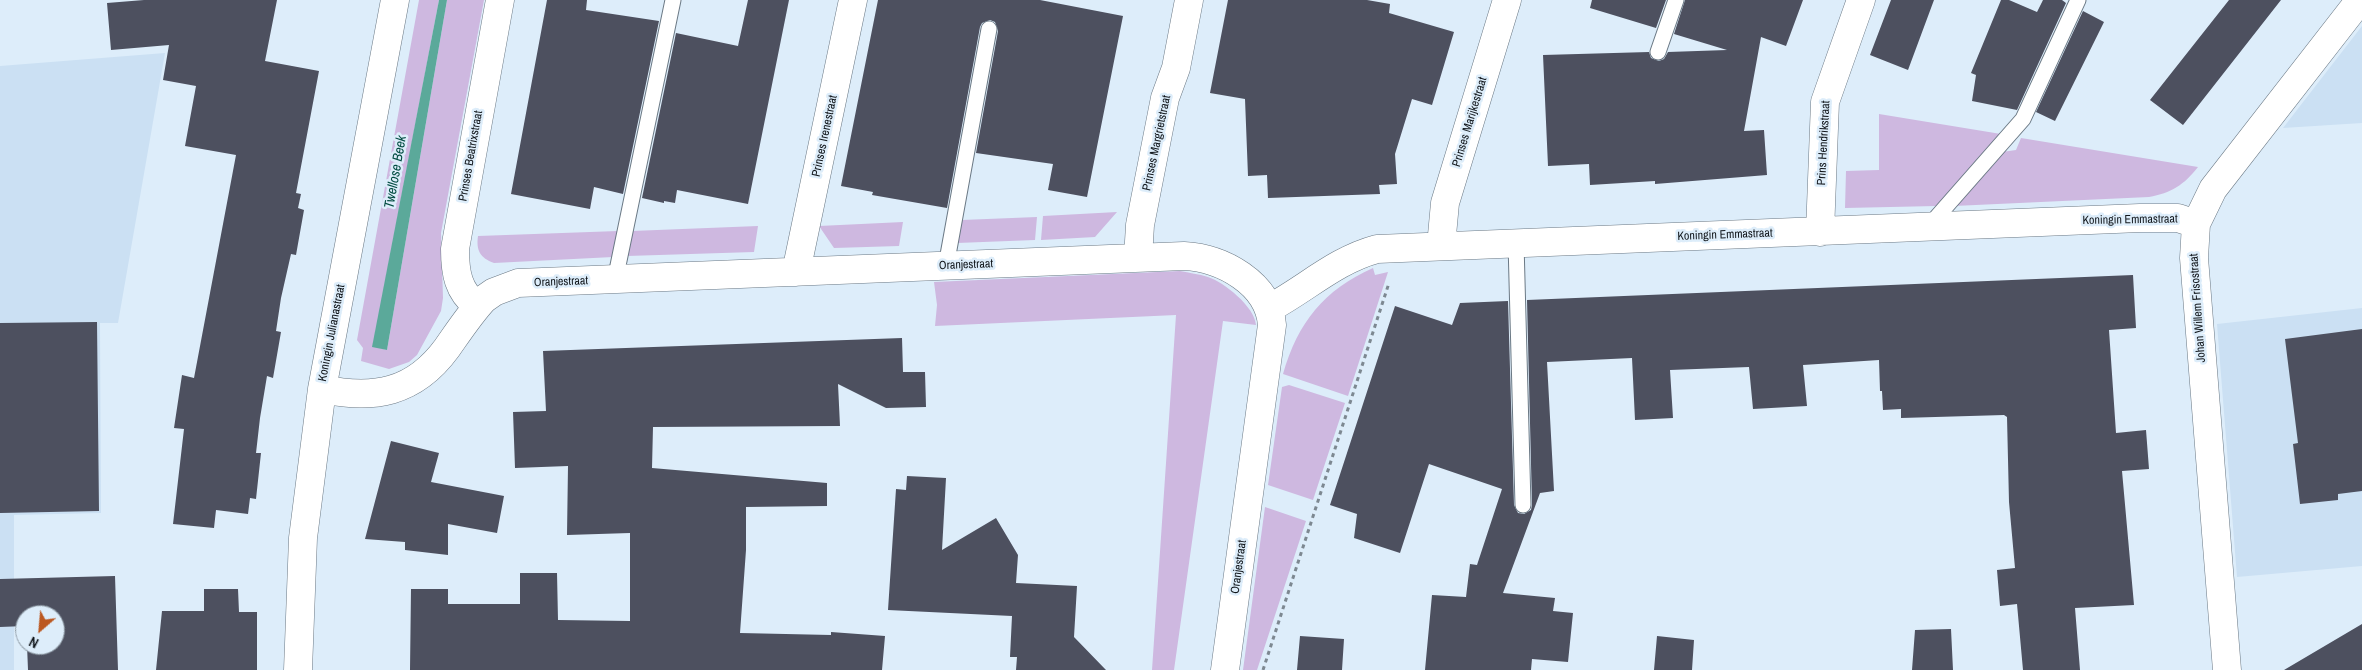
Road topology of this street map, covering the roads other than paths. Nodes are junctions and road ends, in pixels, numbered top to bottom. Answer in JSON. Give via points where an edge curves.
{"nodes":[{"id":1,"x":395,"y":0,"type":"edge"},
{"id":2,"x":500,"y":0,"type":"edge"},
{"id":3,"x":673,"y":0,"type":"edge"},
{"id":4,"x":853,"y":0,"type":"edge"},
{"id":5,"x":1189,"y":0,"type":"edge"},
{"id":6,"x":1507,"y":0,"type":"edge"},
{"id":7,"x":1676,"y":0,"type":"edge"},
{"id":8,"x":1861,"y":0,"type":"edge"},
{"id":9,"x":2078,"y":0,"type":"edge"},
{"id":10,"x":2360,"y":0,"type":"edge"},
{"id":11,"x":989,"y":29,"type":"dead end"},
{"id":12,"x":1658,"y":52,"type":"dead end"},
{"id":13,"x":2196,"y":224,"type":"junction"},
{"id":14,"x":1928,"y":227,"type":"junction"},
{"id":15,"x":1820,"y":232,"type":"junction"},
{"id":16,"x":1516,"y":243,"type":"junction"},
{"id":17,"x":1441,"y":246,"type":"junction"},
{"id":18,"x":1138,"y":258,"type":"junction"},
{"id":19,"x":946,"y":266,"type":"junction"},
{"id":20,"x":796,"y":272,"type":"junction"},
{"id":21,"x":615,"y":280,"type":"junction"},
{"id":22,"x":477,"y":306,"type":"junction"},
{"id":23,"x":1270,"y":308,"type":"junction"},
{"id":24,"x":322,"y":389,"type":"junction"},
{"id":25,"x":1523,"y":505,"type":"dead end"},
{"id":26,"x":298,"y":670,"type":"edge"},
{"id":27,"x":1225,"y":670,"type":"edge"},
{"id":28,"x":2227,"y":670,"type":"edge"}],
"edges":[{"from":1,"to":24,"type":"street","name":"Koningin Julianastraat"},
{"from":2,"to":22,"type":"street","name":"Prinses Beatrixstraat","via":[[455,249],[457,280],[462,291]]},
{"from":3,"to":21,"type":"lane"},
{"from":4,"to":20,"type":"street","name":"Prinses Irenestraat"},
{"from":5,"to":18,"type":"street","name":"Prinses Margrietstraat","via":[[1176,68],[1165,98],[1140,225]]},
{"from":6,"to":17,"type":"street","name":"Prinses Marijkestraat","via":[[1445,203]]},
{"from":7,"to":12,"type":"lane"},
{"from":8,"to":15,"type":"street","name":"Prins Hendrikstraat","via":[[1825,102]]},
{"from":9,"to":14,"type":"lane","via":[[2023,119]]},
{"from":10,"to":13,"type":"street","name":"Johan Willem Frisostraat","via":[[2213,189]]},
{"from":11,"to":19,"type":"lane"},
{"from":13,"to":14,"type":"street","name":"Koningin Emmastraat","via":[[2170,218]]},
{"from":13,"to":28,"type":"street","name":"Johan Willem Frisostraat","via":[[2194,258]]},
{"from":14,"to":15,"type":"street","name":"Koningin Emmastraat"},
{"from":15,"to":16,"type":"street","name":"Koningin Emmastraat"},
{"from":16,"to":17,"type":"street","name":"Koningin Emmastraat"},
{"from":16,"to":25,"type":"lane"},
{"from":17,"to":23,"type":"street","name":"Koningin Emmastraat","via":[[1377,249],[1340,262]]},
{"from":18,"to":19,"type":"street","name":"Oranjestraat"},
{"from":18,"to":23,"type":"street","name":"Oranjestraat","via":[[1184,256],[1207,260],[1260,290]]},
{"from":19,"to":20,"type":"street","name":"Oranjestraat"},
{"from":20,"to":21,"type":"street","name":"Oranjestraat"},
{"from":21,"to":22,"type":"street","name":"Oranjestraat","via":[[518,284],[494,292]]},
{"from":22,"to":24,"type":"street","name":"Oranjestraat","via":[[446,350],[412,381],[398,388],[363,395]]},
{"from":23,"to":27,"type":"street","name":"Oranjestraat","via":[[1272,325]]},
{"from":24,"to":26,"type":"street","name":"Koningin Julianastraat","via":[[303,538]]}]}
